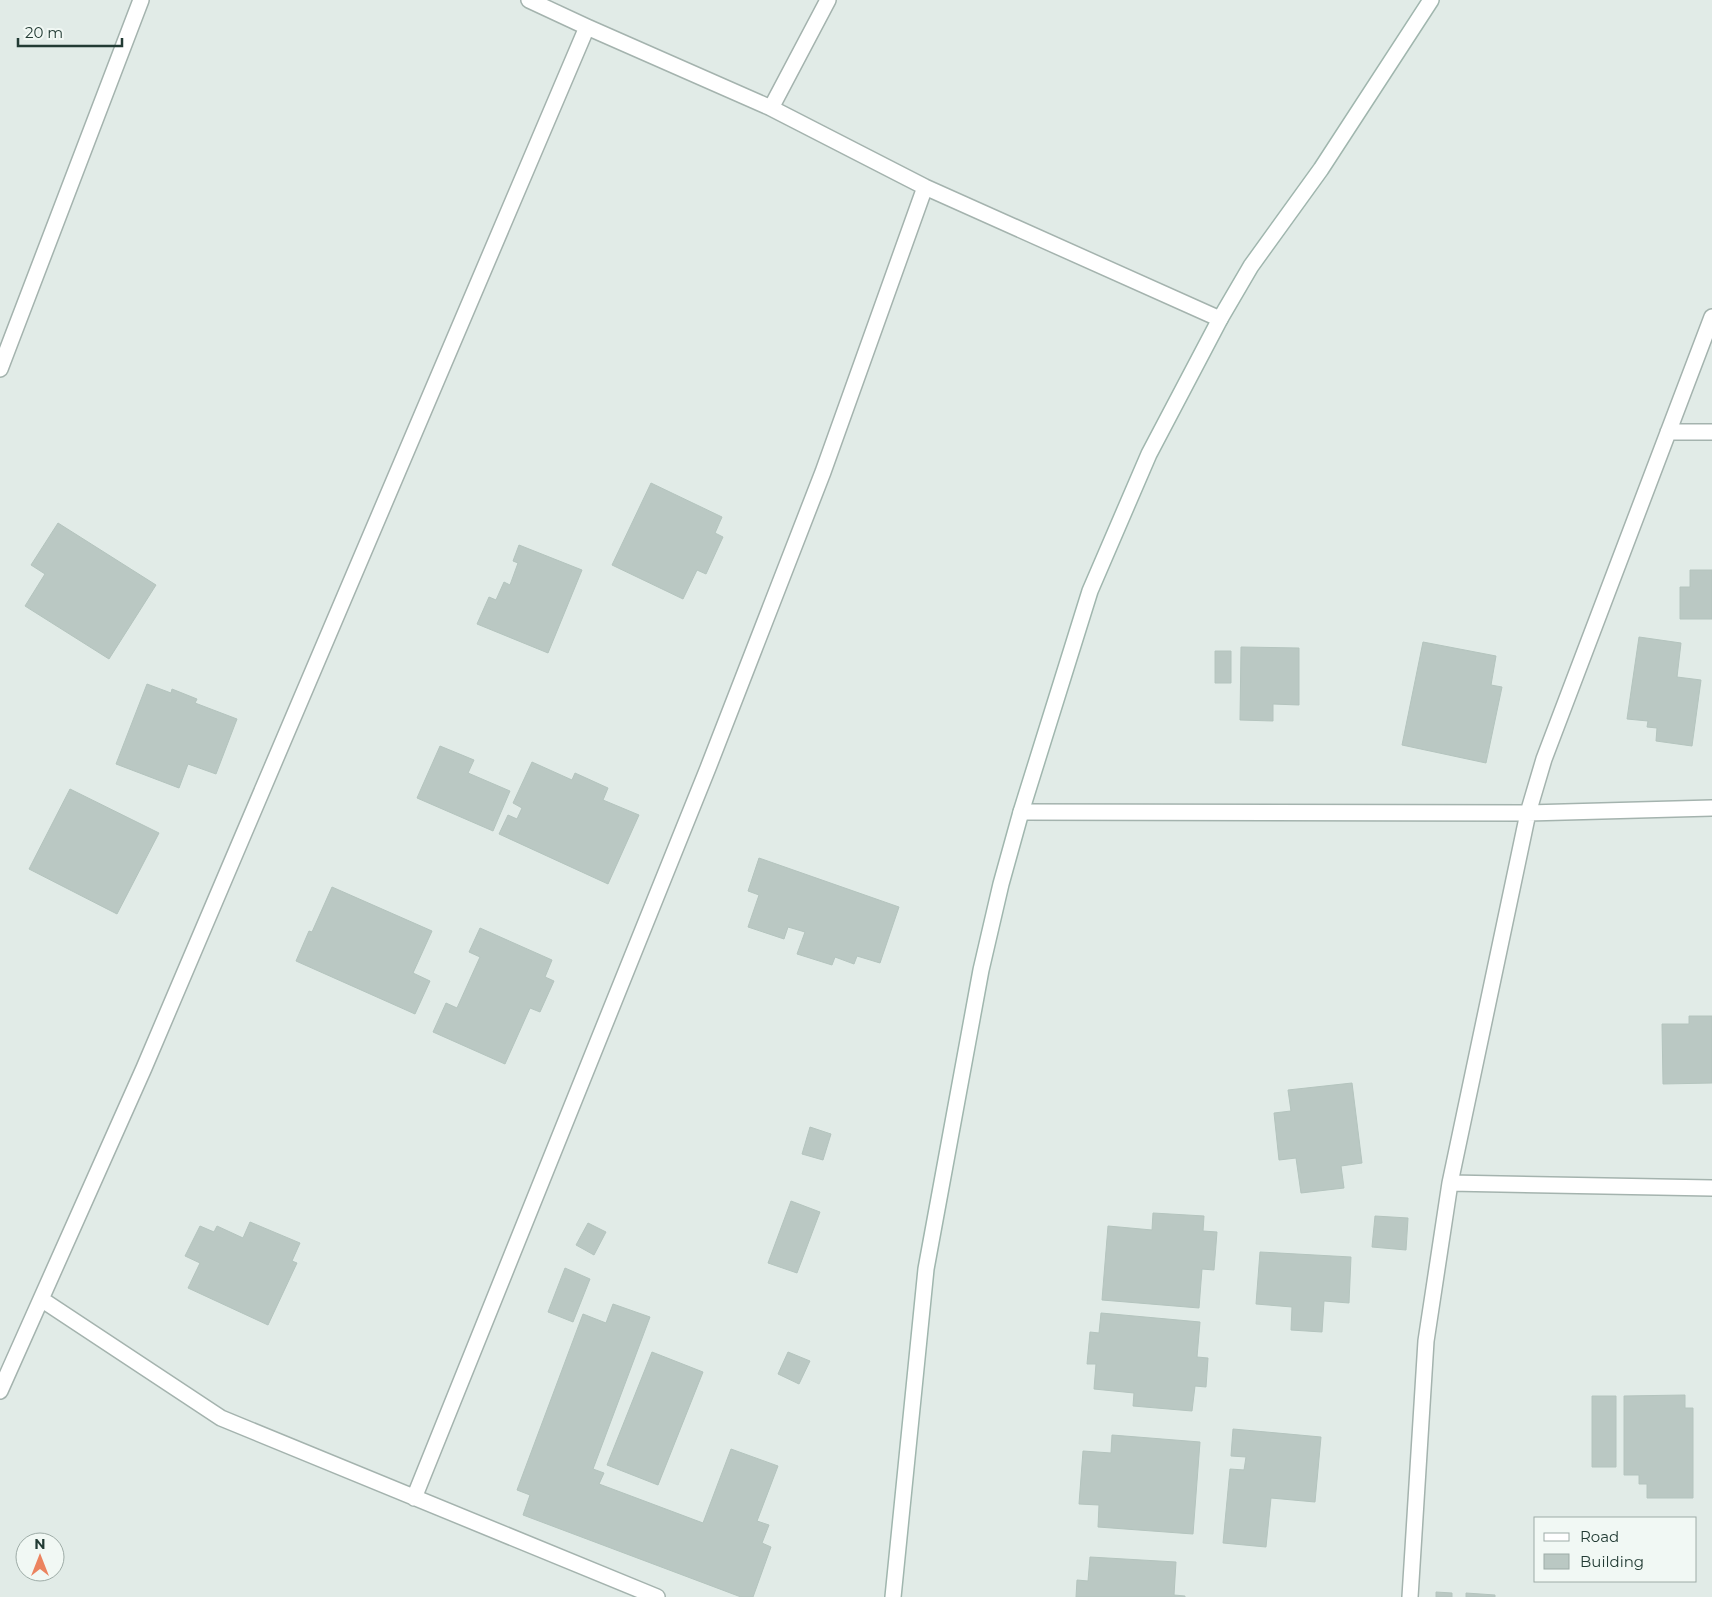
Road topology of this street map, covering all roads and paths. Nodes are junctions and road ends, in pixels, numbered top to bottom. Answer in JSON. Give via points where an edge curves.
{"nodes":[{"id":1,"x":141,"y":0,"type":"edge"},
{"id":2,"x":529,"y":0,"type":"edge"},
{"id":3,"x":828,"y":0,"type":"edge"},
{"id":4,"x":1431,"y":0,"type":"edge"},
{"id":5,"x":587,"y":27,"type":"junction"},
{"id":6,"x":771,"y":108,"type":"junction"},
{"id":7,"x":925,"y":187,"type":"junction"},
{"id":8,"x":1712,"y":317,"type":"edge"},
{"id":9,"x":1220,"y":319,"type":"junction"},
{"id":10,"x":0,"y":369,"type":"edge"},
{"id":11,"x":1668,"y":432,"type":"junction"},
{"id":12,"x":1712,"y":432,"type":"edge"},
{"id":13,"x":1712,"y":808,"type":"edge"},
{"id":14,"x":1021,"y":812,"type":"junction"},
{"id":15,"x":1528,"y":813,"type":"junction"},
{"id":16,"x":1450,"y":1183,"type":"junction"},
{"id":17,"x":1712,"y":1188,"type":"edge"},
{"id":18,"x":41,"y":1299,"type":"junction"},
{"id":19,"x":0,"y":1391,"type":"edge"},
{"id":20,"x":414,"y":1498,"type":"junction"},
{"id":21,"x":657,"y":1597,"type":"edge"},
{"id":22,"x":893,"y":1597,"type":"edge"},
{"id":23,"x":1410,"y":1597,"type":"edge"}],
"edges":[{"from":1,"to":10,"type":"street"},
{"from":2,"to":5,"type":"street"},
{"from":3,"to":6,"type":"street"},
{"from":4,"to":9,"type":"street","via":[[1321,169],[1251,266]]},
{"from":5,"to":6,"type":"street"},
{"from":5,"to":18,"type":"street","via":[[144,1068]]},
{"from":6,"to":7,"type":"street"},
{"from":7,"to":9,"type":"street"},
{"from":7,"to":20,"type":"street","via":[[823,472]]},
{"from":8,"to":11,"type":"street"},
{"from":9,"to":14,"type":"street","via":[[1149,454],[1090,591]]},
{"from":11,"to":12,"type":"street"},
{"from":11,"to":15,"type":"street","via":[[1544,759]]},
{"from":13,"to":15,"type":"street"},
{"from":14,"to":15,"type":"street"},
{"from":14,"to":22,"type":"street","via":[[980,970],[926,1269]]},
{"from":15,"to":16,"type":"street"},
{"from":16,"to":17,"type":"street"},
{"from":16,"to":23,"type":"street","via":[[1426,1341]]},
{"from":18,"to":19,"type":"street"},
{"from":18,"to":20,"type":"street","via":[[221,1418]]},
{"from":20,"to":21,"type":"street"}]}
